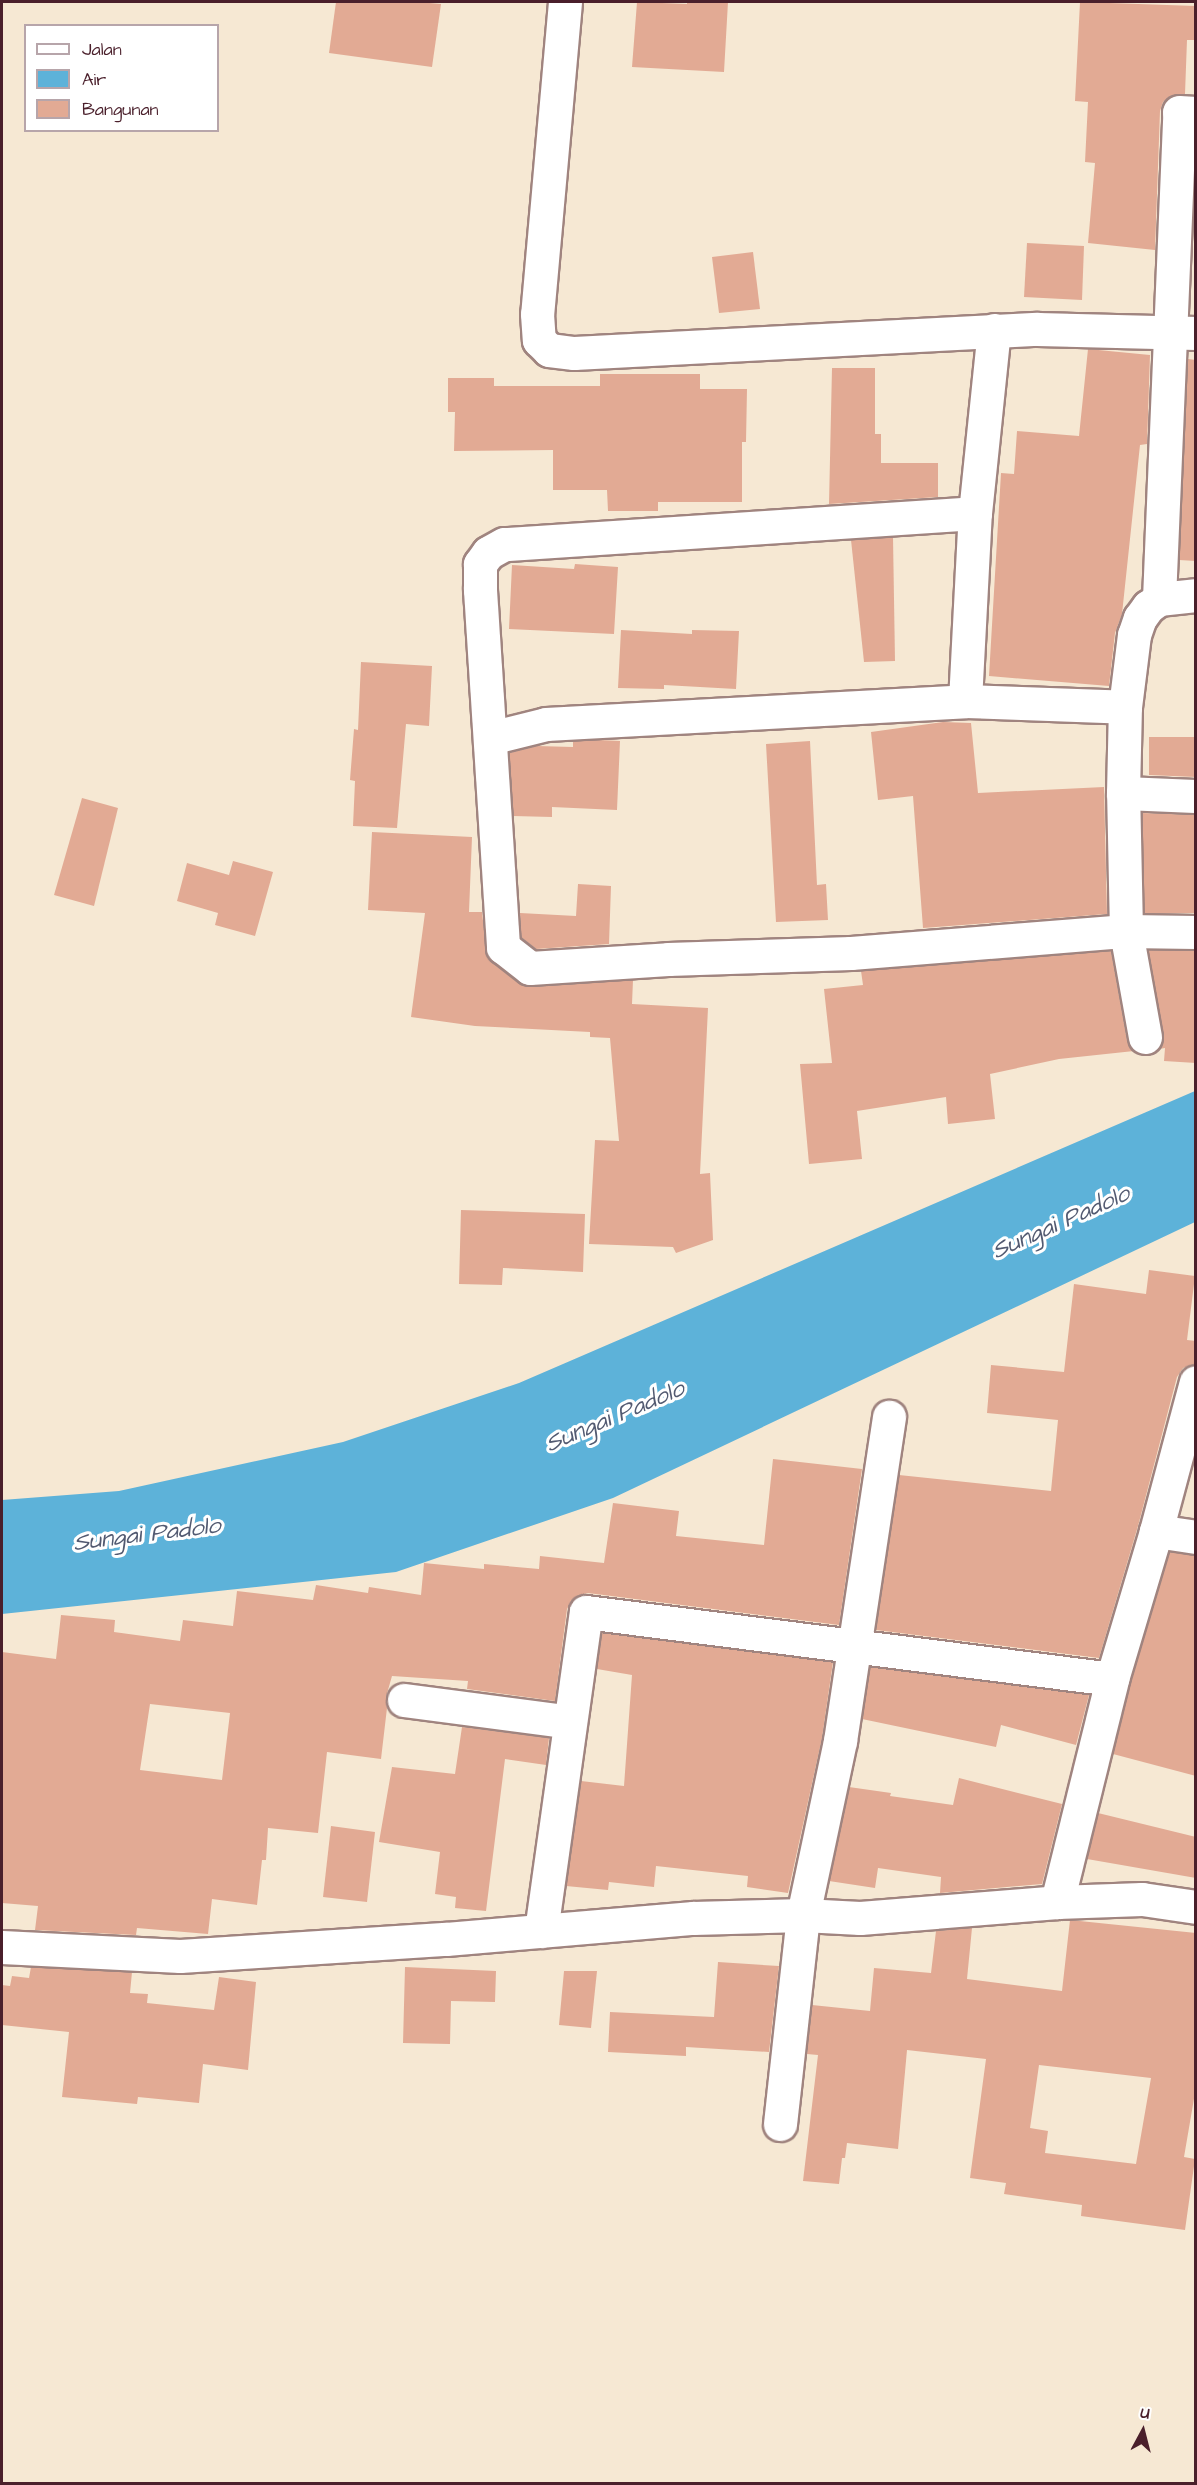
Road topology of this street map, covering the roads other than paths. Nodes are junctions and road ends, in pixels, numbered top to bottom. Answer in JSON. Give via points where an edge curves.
{"nodes":[{"id":1,"x":565,"y":2,"type":"edge"},
{"id":2,"x":1196,"y":113,"type":"edge"},
{"id":3,"x":994,"y":330,"type":"junction"},
{"id":4,"x":1182,"y":332,"type":"edge"},
{"id":5,"x":975,"y":513,"type":"junction"},
{"id":6,"x":1196,"y":595,"type":"edge"},
{"id":7,"x":1159,"y":599,"type":"junction"},
{"id":8,"x":965,"y":700,"type":"junction"},
{"id":9,"x":1125,"y":706,"type":"junction"},
{"id":10,"x":490,"y":738,"type":"junction"},
{"id":11,"x":1123,"y":793,"type":"junction"},
{"id":12,"x":1196,"y":796,"type":"edge"},
{"id":13,"x":1126,"y":931,"type":"junction"},
{"id":14,"x":1196,"y":932,"type":"edge"},
{"id":15,"x":1145,"y":1037,"type":"dead end"},
{"id":16,"x":1196,"y":1382,"type":"edge"},
{"id":17,"x":889,"y":1417,"type":"dead end"},
{"id":18,"x":1156,"y":1531,"type":"junction"},
{"id":19,"x":1196,"y":1537,"type":"edge"},
{"id":20,"x":855,"y":1646,"type":"junction"},
{"id":21,"x":1112,"y":1679,"type":"junction"},
{"id":22,"x":404,"y":1700,"type":"dead end"},
{"id":23,"x":570,"y":1722,"type":"junction"},
{"id":24,"x":1057,"y":1902,"type":"junction"},
{"id":25,"x":1196,"y":1907,"type":"edge"},
{"id":26,"x":802,"y":1915,"type":"junction"},
{"id":27,"x":541,"y":1931,"type":"junction"},
{"id":28,"x":2,"y":1947,"type":"edge"},
{"id":29,"x":780,"y":2124,"type":"dead end"}],
"edges":[{"from":1,"to":3,"type":"street","via":[[537,314],[539,339],[549,350],[573,353]]},
{"from":2,"to":4,"type":"street","via":[[1179,112]]},
{"from":3,"to":4,"type":"street"},
{"from":3,"to":5,"type":"street"},
{"from":4,"to":7,"type":"street"},
{"from":5,"to":8,"type":"street"},
{"from":5,"to":10,"type":"street","via":[[504,544],[495,548],[480,564]]},
{"from":6,"to":7,"type":"street"},
{"from":7,"to":9,"type":"street","via":[[1144,612],[1134,635]]},
{"from":8,"to":9,"type":"street"},
{"from":8,"to":10,"type":"street","via":[[546,724]]},
{"from":9,"to":11,"type":"street"},
{"from":10,"to":13,"type":"street","via":[[503,947],[530,968],[851,953]]},
{"from":11,"to":12,"type":"street"},
{"from":11,"to":13,"type":"street"},
{"from":13,"to":14,"type":"street"},
{"from":13,"to":15,"type":"street"},
{"from":16,"to":18,"type":"street"},
{"from":17,"to":20,"type":"street"},
{"from":18,"to":19,"type":"street"},
{"from":18,"to":21,"type":"street"},
{"from":20,"to":21,"type":"street"},
{"from":20,"to":23,"type":"street","via":[[586,1612]]},
{"from":20,"to":26,"type":"street","via":[[840,1741]]},
{"from":21,"to":24,"type":"street"},
{"from":22,"to":23,"type":"street"},
{"from":23,"to":27,"type":"street"},
{"from":24,"to":25,"type":"street","via":[[1142,1899]]},
{"from":24,"to":26,"type":"street","via":[[860,1918]]},
{"from":26,"to":27,"type":"street","via":[[693,1918]]},
{"from":26,"to":29,"type":"street"},
{"from":27,"to":28,"type":"street","via":[[180,1956]]}]}
